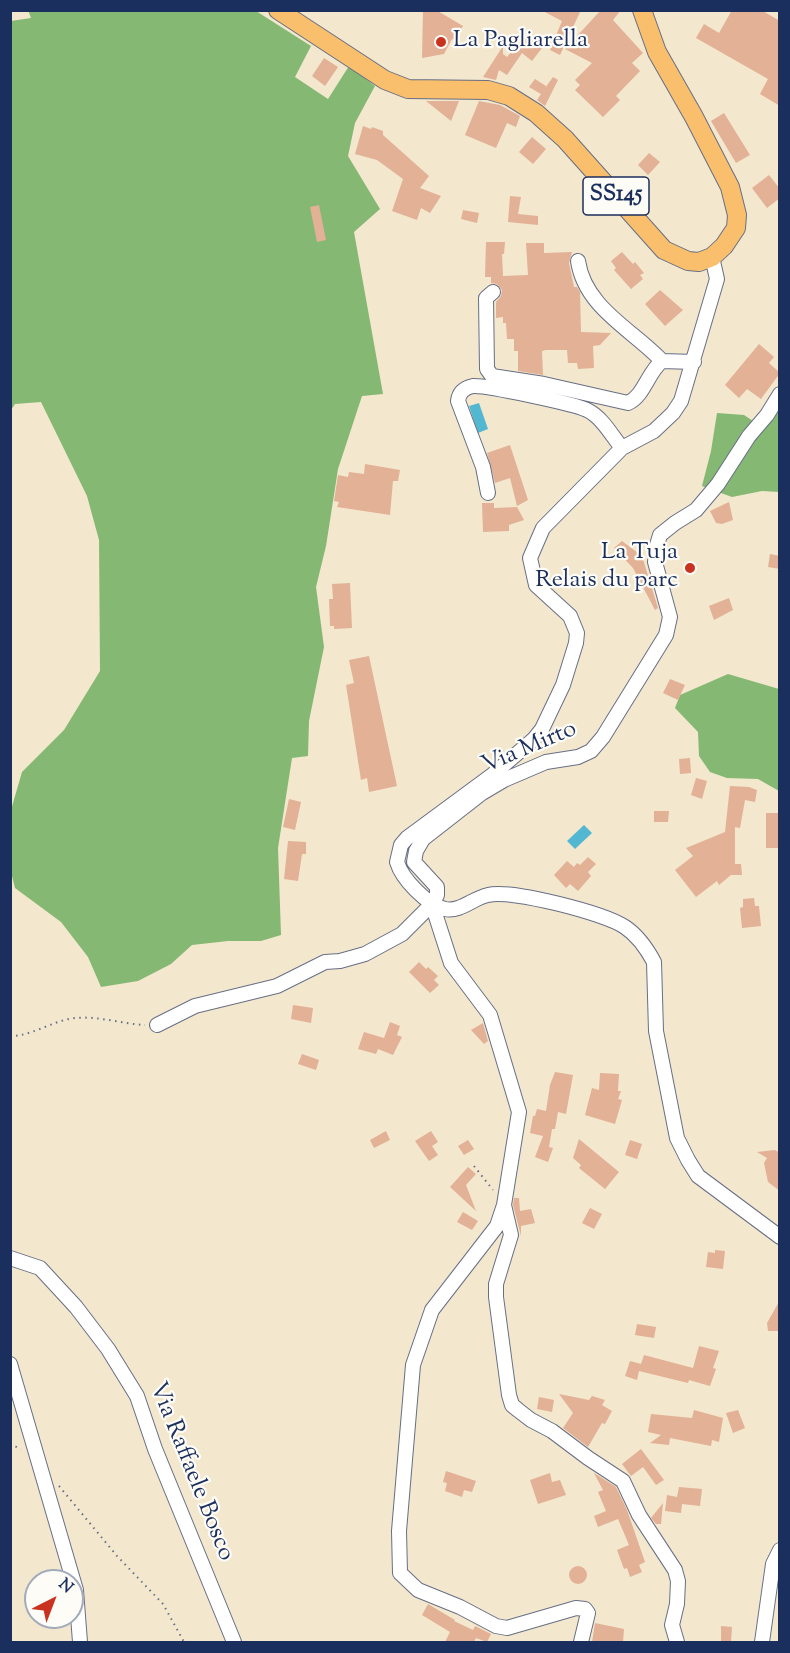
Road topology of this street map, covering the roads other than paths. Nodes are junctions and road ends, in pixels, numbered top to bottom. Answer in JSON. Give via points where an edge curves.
{"nodes":[{"id":1,"x":278,"y":10,"type":"edge"},
{"id":2,"x":642,"y":10,"type":"edge"},
{"id":3,"x":712,"y":257,"type":"junction"},
{"id":4,"x":578,"y":261,"type":"dead end"},
{"id":5,"x":493,"y":292,"type":"dead end"},
{"id":6,"x":662,"y":361,"type":"junction"},
{"id":7,"x":694,"y":362,"type":"junction"},
{"id":8,"x":780,"y":394,"type":"edge"},
{"id":9,"x":622,"y":448,"type":"junction"},
{"id":10,"x":488,"y":493,"type":"dead end"},
{"id":11,"x":432,"y":904,"type":"junction"},
{"id":12,"x":157,"y":1025,"type":"road end"},
{"id":13,"x":504,"y":1205,"type":"junction"},
{"id":14,"x":780,"y":1237,"type":"edge"},
{"id":15,"x":10,"y":1258,"type":"edge"},
{"id":16,"x":10,"y":1364,"type":"edge"},
{"id":17,"x":780,"y":1550,"type":"edge"},
{"id":18,"x":80,"y":1642,"type":"edge"},
{"id":19,"x":234,"y":1642,"type":"edge"},
{"id":20,"x":581,"y":1642,"type":"edge"},
{"id":21,"x":677,"y":1642,"type":"edge"},
{"id":22,"x":762,"y":1642,"type":"edge"}],
"edges":[{"from":1,"to":3,"type":"main road","number":"SS145","via":[[384,80],[400,86],[488,90],[509,96],[536,112],[566,139],[664,250],[688,261]]},
{"from":2,"to":3,"type":"main road","via":[[657,52],[730,187],[736,228]]},
{"from":3,"to":7,"type":"street","via":[[717,279]]},
{"from":4,"to":6,"type":"street","via":[[584,282],[603,308]]},
{"from":5,"to":6,"type":"street","via":[[486,298],[487,369],[492,376],[628,403],[637,398],[650,373]]},
{"from":6,"to":7,"type":"street"},
{"from":7,"to":9,"type":"street","via":[[673,413],[654,431]]},
{"from":8,"to":11,"type":"street","name":"Via Mirto","via":[[696,510],[660,535],[656,562],[670,617],[666,635],[609,730],[591,751],[546,762],[504,780],[423,839],[414,862],[437,887]]},
{"from":9,"to":10,"type":"street","via":[[586,409],[491,387],[466,388],[458,401],[483,467]]},
{"from":9,"to":11,"type":"street","via":[[543,528],[530,558],[536,585],[570,616],[577,633],[563,685],[543,729],[491,776],[401,845],[397,855],[399,868]]},
{"from":11,"to":12,"type":"street","via":[[402,934],[365,954],[325,962],[277,986],[195,1006]]},
{"from":11,"to":13,"type":"street","via":[[451,963],[490,1015],[519,1112]]},
{"from":11,"to":14,"type":"street","via":[[446,909],[463,907],[486,895],[517,895],[570,907],[631,931],[654,962],[656,1031],[677,1137],[688,1160],[698,1176]]},
{"from":13,"to":20,"type":"street","via":[[497,1226],[432,1310],[413,1365],[399,1531],[400,1573],[418,1590],[496,1626],[507,1628],[576,1608],[585,1609],[588,1613]]},
{"from":13,"to":21,"type":"street","via":[[511,1235],[496,1284],[496,1297],[512,1405],[623,1481],[639,1515],[675,1570],[677,1604],[672,1625]]},
{"from":15,"to":19,"type":"street","name":"Via Raffaele Bosco","via":[[40,1268],[108,1349],[137,1396]]},
{"from":16,"to":18,"type":"street","via":[[76,1590]]},
{"from":17,"to":22,"type":"street","via":[[773,1564]]}]}
